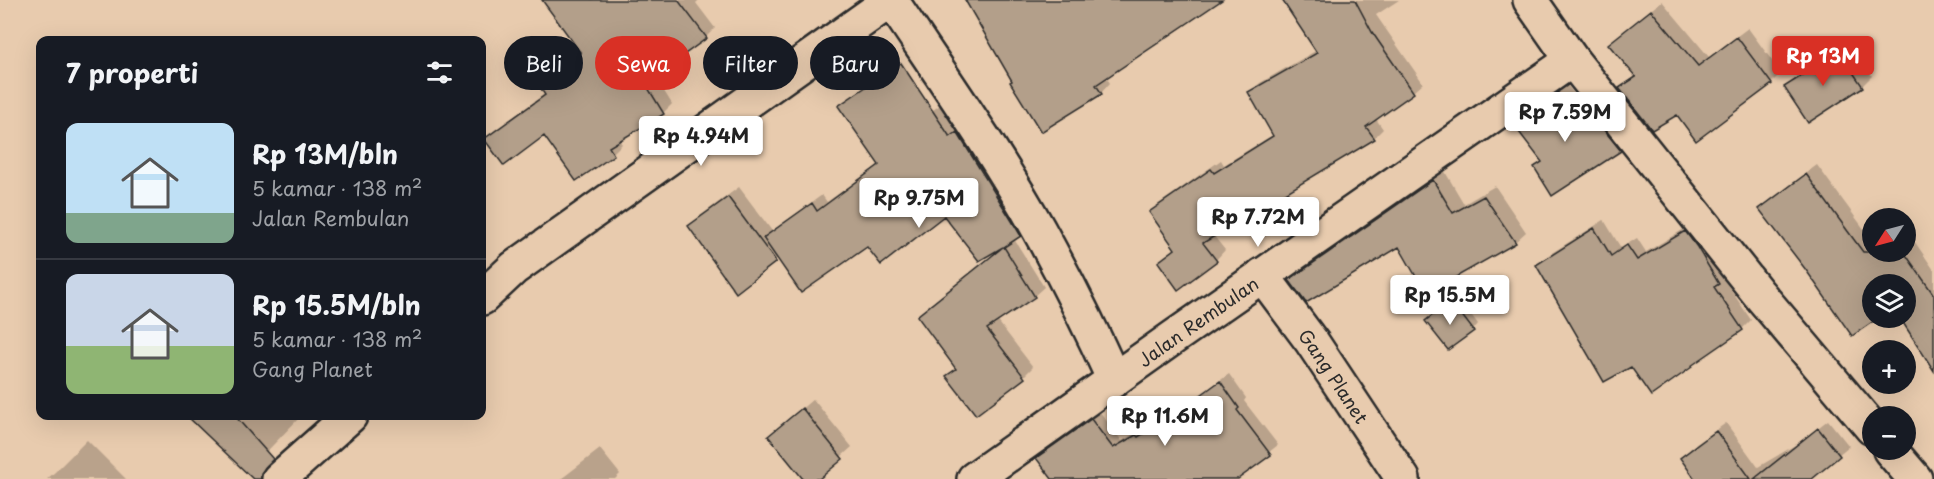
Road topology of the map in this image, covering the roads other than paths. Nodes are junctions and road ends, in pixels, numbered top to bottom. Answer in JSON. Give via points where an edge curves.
{"nodes":[{"id":1,"x":891,"y":0,"type":"edge"},
{"id":2,"x":1530,"y":0,"type":"edge"},
{"id":3,"x":1572,"y":60,"type":"junction"},
{"id":4,"x":1263,"y":275,"type":"junction"},
{"id":5,"x":486,"y":294,"type":"edge"},
{"id":6,"x":1114,"y":381,"type":"junction"},
{"id":7,"x":1862,"y":416,"type":"edge"},
{"id":8,"x":345,"y":420,"type":"edge"},
{"id":9,"x":1899,"y":460,"type":"edge"},
{"id":10,"x":279,"y":479,"type":"edge"},
{"id":11,"x":974,"y":479,"type":"edge"},
{"id":12,"x":1402,"y":479,"type":"edge"},
{"id":13,"x":1915,"y":479,"type":"edge"}],
"edges":[{"from":1,"to":5,"type":"street","via":[[514,268]]},
{"from":1,"to":6,"type":"street","via":[[1038,228]]},
{"from":2,"to":3,"type":"street"},
{"from":3,"to":4,"type":"street","name":"Jalan Rembulan"},
{"from":3,"to":7,"type":"street"},
{"from":4,"to":6,"type":"street","name":"Jalan Rembulan"},
{"from":4,"to":12,"type":"street","name":"Gang Planet"},
{"from":6,"to":11,"type":"street","name":"Jalan Rembulan"},
{"from":8,"to":10,"type":"street"},
{"from":9,"to":13,"type":"street"}]}
